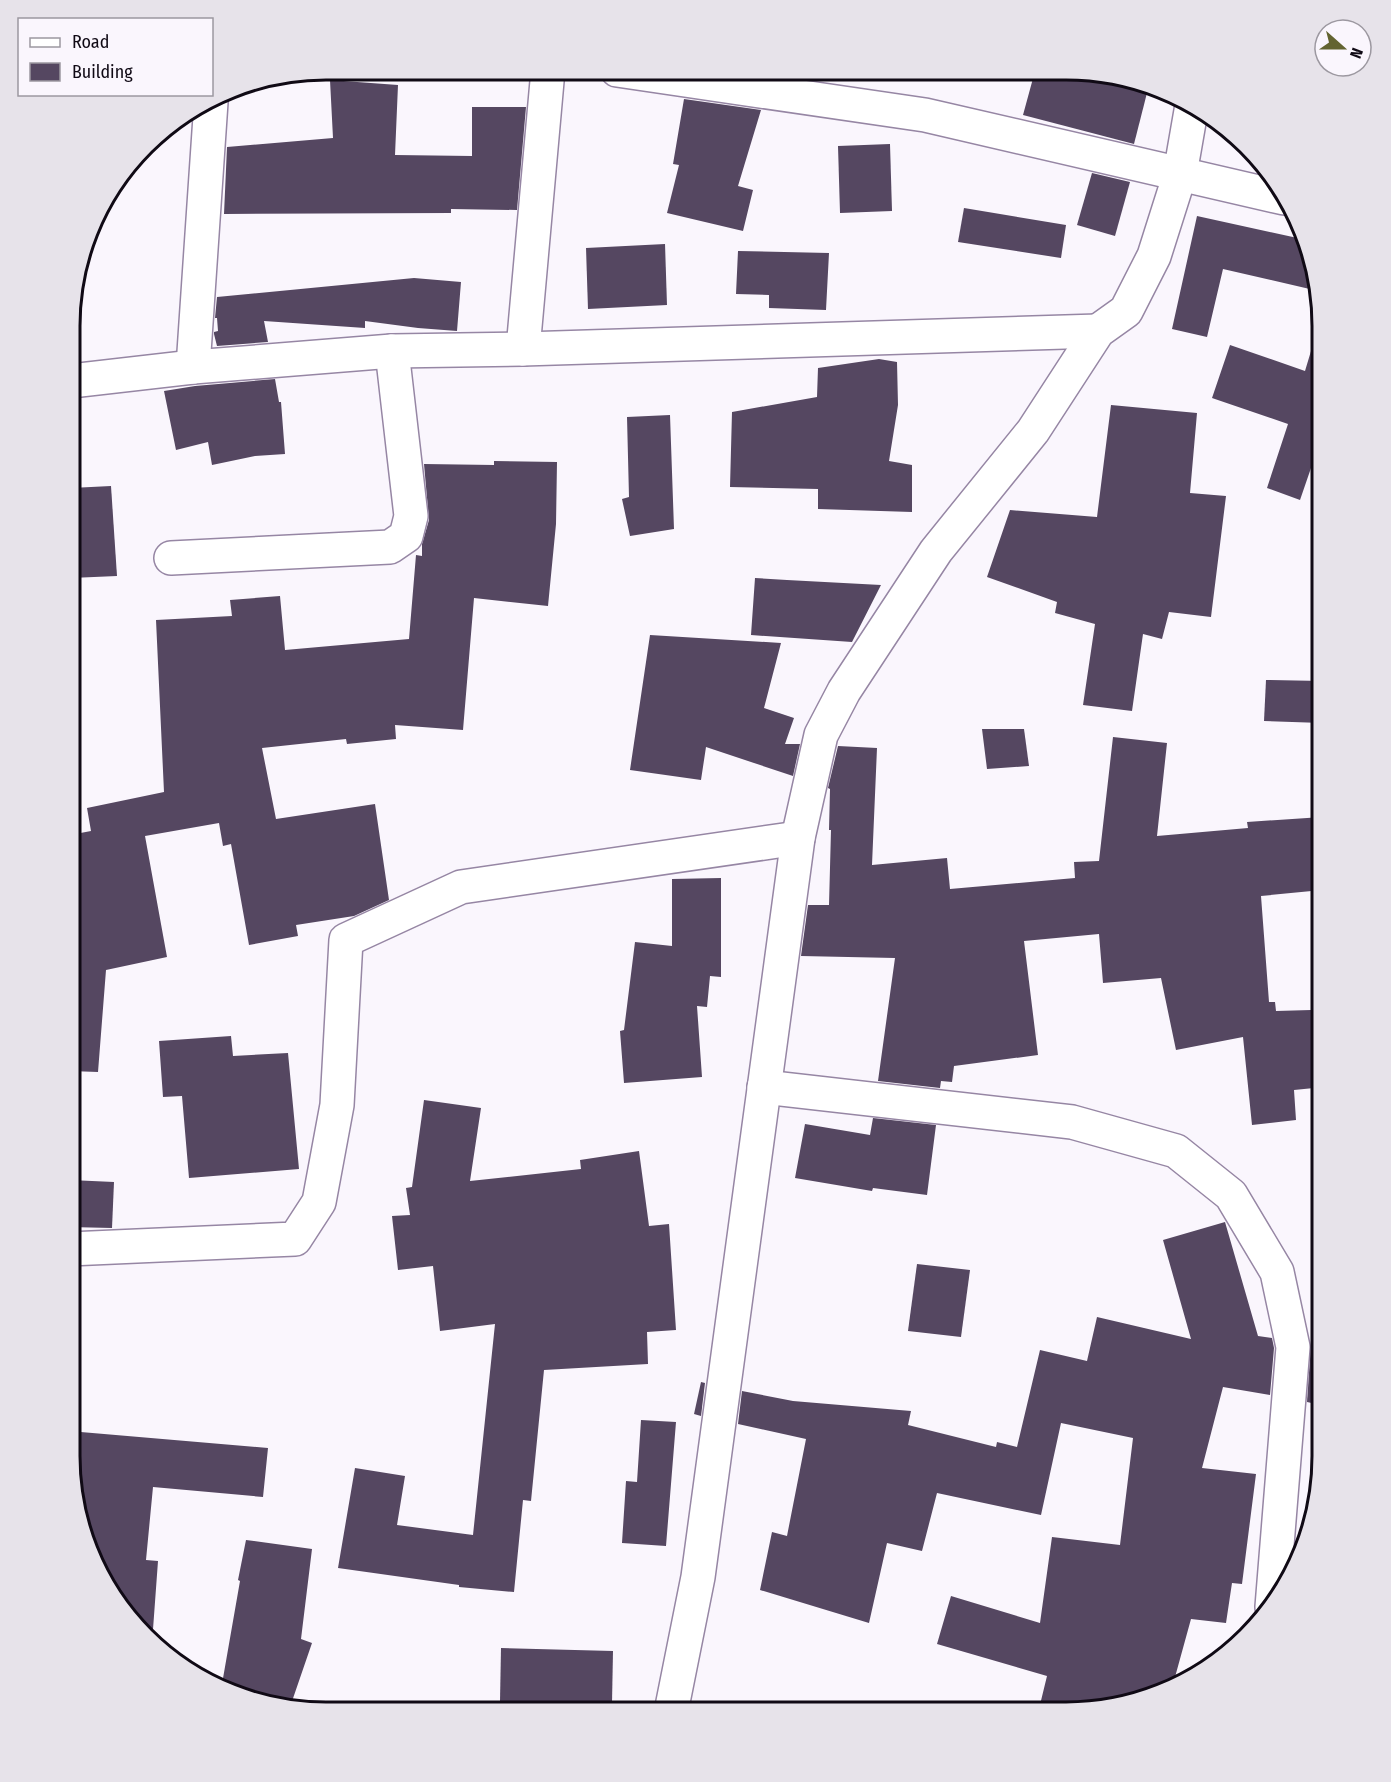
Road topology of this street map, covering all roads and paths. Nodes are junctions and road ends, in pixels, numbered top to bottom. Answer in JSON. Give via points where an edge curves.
{"nodes":[{"id":1,"x":547,"y":80,"type":"edge"},
{"id":2,"x":685,"y":80,"type":"edge"},
{"id":3,"x":210,"y":109,"type":"edge"},
{"id":4,"x":1190,"y":114,"type":"edge"},
{"id":5,"x":1180,"y":174,"type":"junction"},
{"id":6,"x":1274,"y":196,"type":"edge"},
{"id":7,"x":1098,"y":331,"type":"junction"},
{"id":8,"x":523,"y":349,"type":"junction"},
{"id":9,"x":392,"y":351,"type":"junction"},
{"id":10,"x":193,"y":367,"type":"junction"},
{"id":11,"x":80,"y":380,"type":"edge"},
{"id":12,"x":171,"y":558,"type":"dead end"},
{"id":13,"x":798,"y":838,"type":"junction"},
{"id":14,"x":764,"y":1088,"type":"junction"},
{"id":15,"x":80,"y":1249,"type":"edge"},
{"id":16,"x":1274,"y":1587,"type":"edge"},
{"id":17,"x":673,"y":1702,"type":"edge"}],
"edges":[{"from":1,"to":8,"type":"street"},
{"from":2,"to":5,"type":"street","via":[[925,115]]},
{"from":3,"to":10,"type":"street"},
{"from":4,"to":5,"type":"street"},
{"from":5,"to":6,"type":"street"},
{"from":5,"to":7,"type":"street","via":[[1154,256],[1126,312]]},
{"from":7,"to":8,"type":"street"},
{"from":7,"to":13,"type":"street","via":[[1033,431],[936,551],[844,691],[821,735]]},
{"from":8,"to":9,"type":"street"},
{"from":9,"to":10,"type":"street"},
{"from":9,"to":12,"type":"street","via":[[411,516],[406,536],[390,547]]},
{"from":10,"to":11,"type":"street"},
{"from":13,"to":14,"type":"street"},
{"from":13,"to":15,"type":"street","via":[[461,887],[346,940],[338,1105],[319,1202],[295,1239]]},
{"from":14,"to":16,"type":"street","via":[[1072,1122],[1176,1151],[1232,1195],[1277,1272],[1293,1347]]},
{"from":14,"to":17,"type":"street","via":[[698,1577]]}]}
